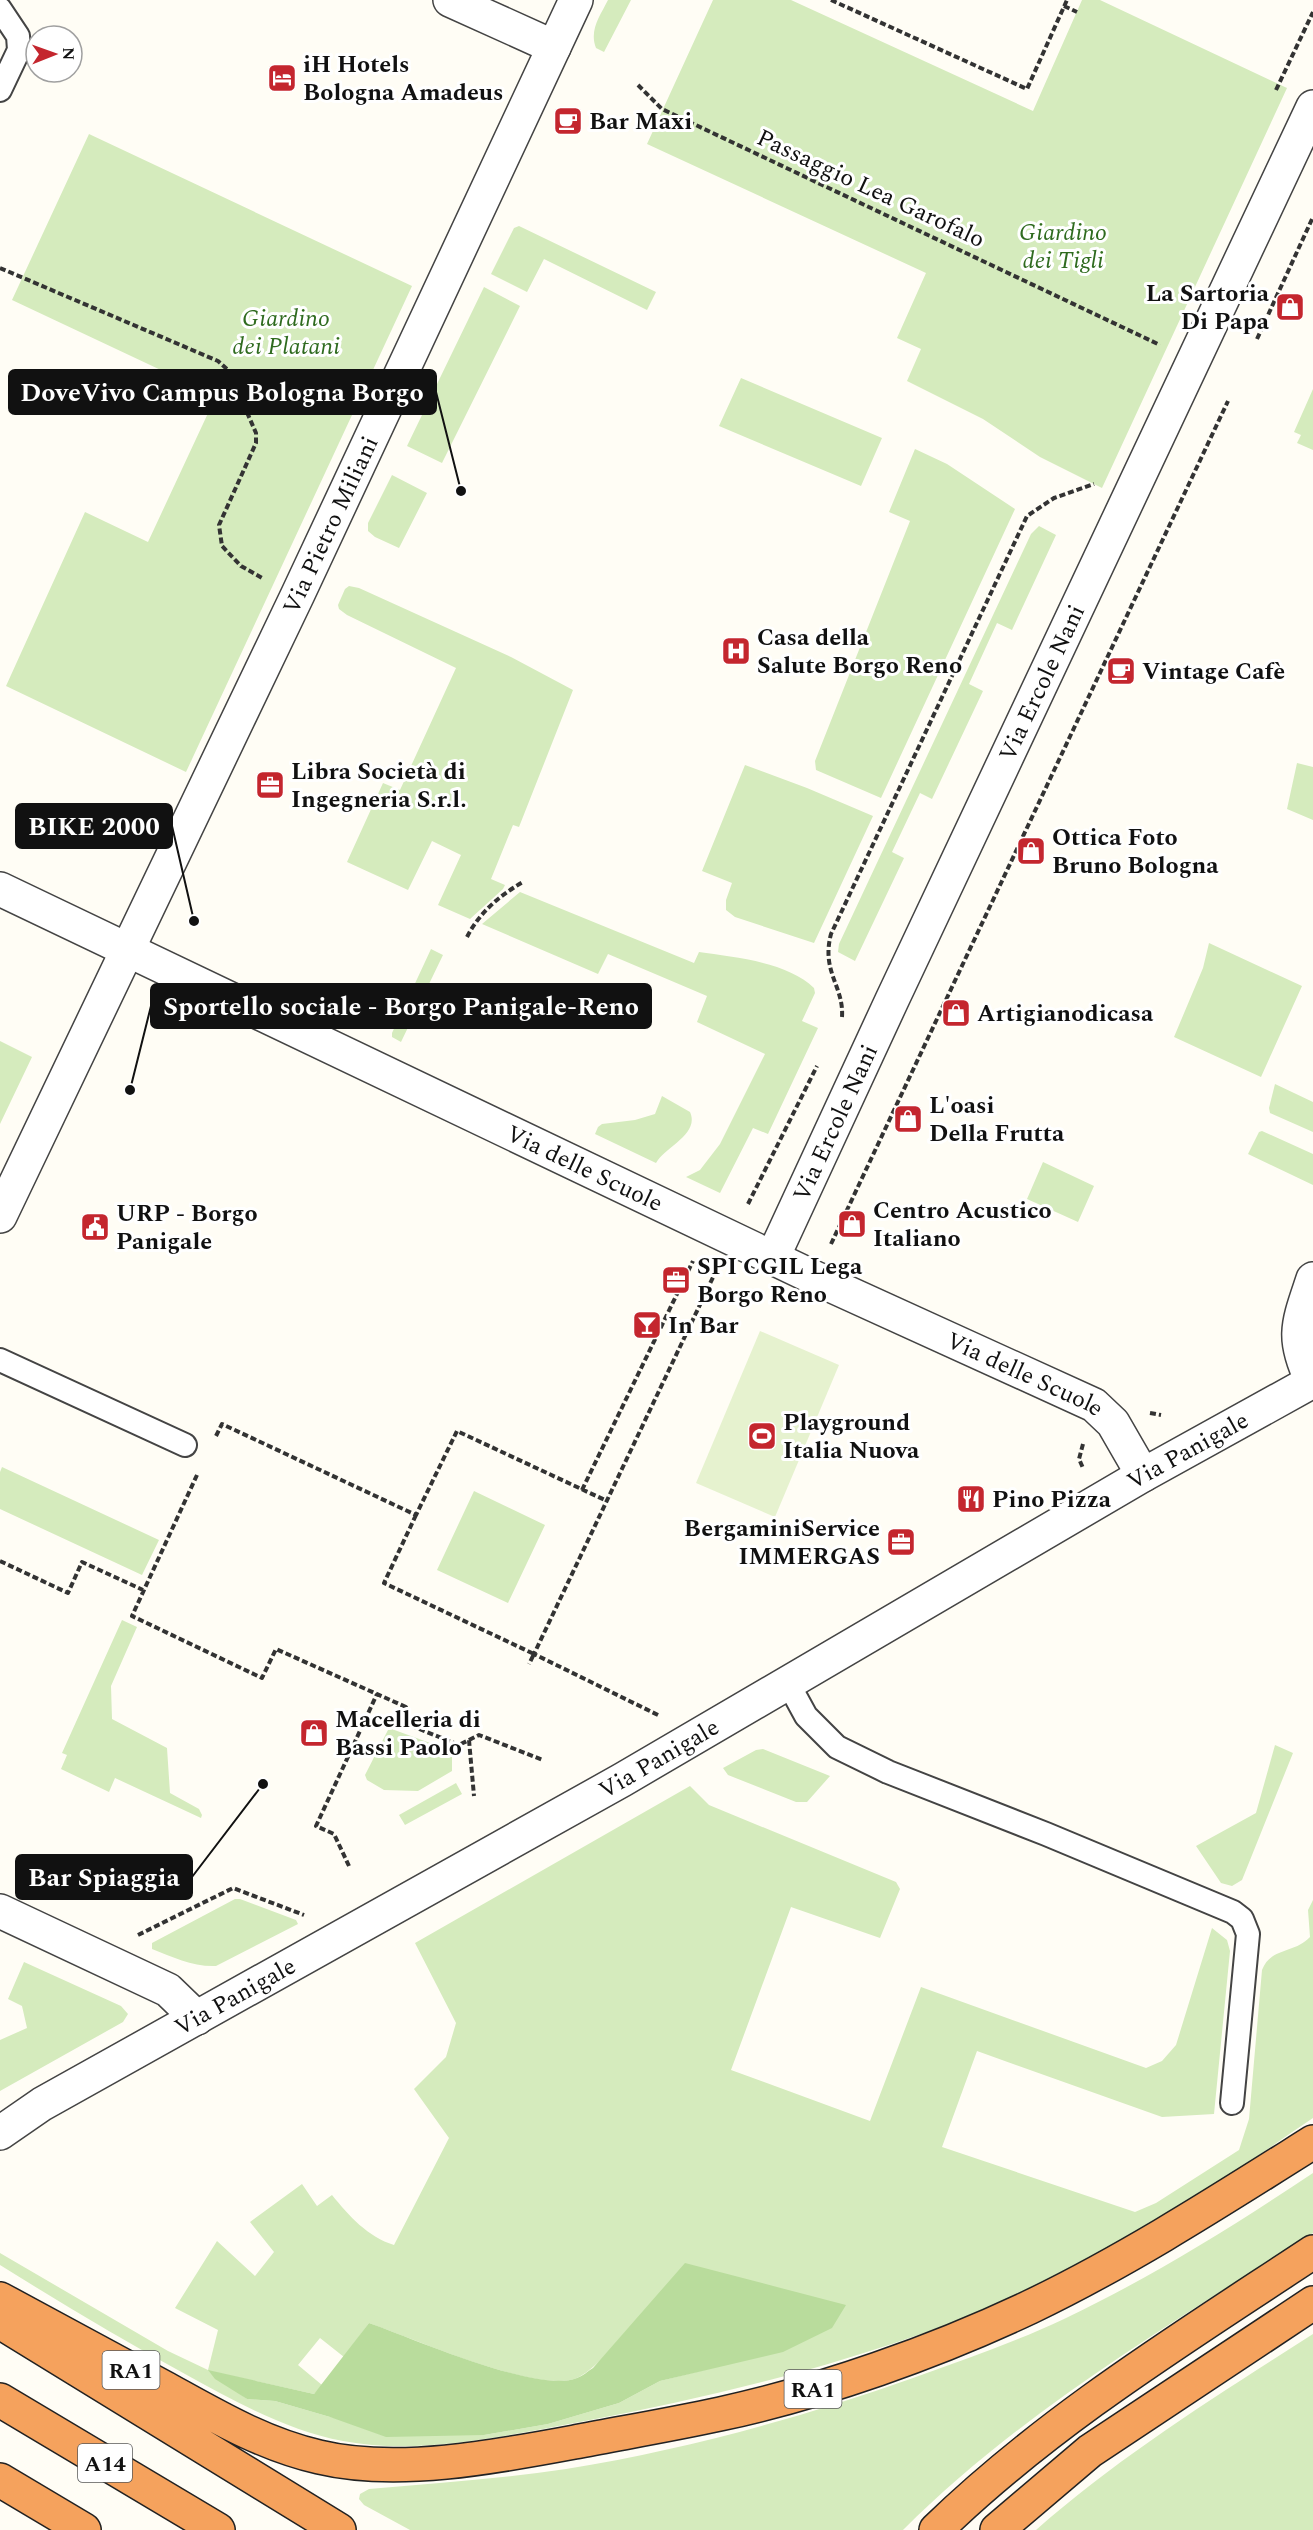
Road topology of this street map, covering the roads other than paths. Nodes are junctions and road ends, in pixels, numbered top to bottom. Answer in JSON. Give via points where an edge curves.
{"nodes":[{"id":1,"x":450,"y":0,"type":"edge"},
{"id":2,"x":576,"y":0,"type":"edge"},
{"id":3,"x":0,"y":9,"type":"edge"},
{"id":4,"x":554,"y":47,"type":"junction"},
{"id":5,"x":0,"y":90,"type":"edge"},
{"id":6,"x":1313,"y":107,"type":"edge"},
{"id":7,"x":0,"y":889,"type":"edge"},
{"id":8,"x":128,"y":949,"type":"junction"},
{"id":9,"x":0,"y":1216,"type":"edge"},
{"id":10,"x":773,"y":1257,"type":"junction"},
{"id":11,"x":1313,"y":1279,"type":"edge"},
{"id":12,"x":0,"y":1360,"type":"edge"},
{"id":13,"x":1312,"y":1381,"type":"edge"},
{"id":14,"x":185,"y":1445,"type":"dead end"},
{"id":15,"x":1143,"y":1475,"type":"junction"},
{"id":16,"x":788,"y":1683,"type":"junction"},
{"id":17,"x":0,"y":1911,"type":"edge"},
{"id":18,"x":197,"y":2018,"type":"junction"},
{"id":19,"x":1232,"y":2103,"type":"dead end"},
{"id":20,"x":0,"y":2133,"type":"edge"},
{"id":21,"x":1313,"y":2142,"type":"edge"},
{"id":22,"x":1313,"y":2252,"type":"edge"},
{"id":23,"x":0,"y":2299,"type":"edge"},
{"id":24,"x":1313,"y":2303,"type":"edge"},
{"id":25,"x":0,"y":2322,"type":"edge"},
{"id":26,"x":0,"y":2400,"type":"edge"},
{"id":27,"x":0,"y":2480,"type":"edge"},
{"id":28,"x":215,"y":2528,"type":"edge"},
{"id":29,"x":84,"y":2530,"type":"edge"},
{"id":30,"x":339,"y":2530,"type":"edge"},
{"id":31,"x":936,"y":2530,"type":"edge"},
{"id":32,"x":997,"y":2530,"type":"edge"}],
"edges":[{"from":1,"to":4,"type":"street"},
{"from":2,"to":4,"type":"street","name":"Via Pietro Miliani"},
{"from":3,"to":5,"type":"lane","via":[[18,36],[19,50]]},
{"from":4,"to":8,"type":"street","name":"Via Pietro Miliani"},
{"from":6,"to":10,"type":"street","name":"Via Ercole Nani"},
{"from":7,"to":8,"type":"street","name":"Via delle Scuole"},
{"from":8,"to":9,"type":"street","name":"Via Pietro Miliani"},
{"from":8,"to":10,"type":"street","name":"Via delle Scuole"},
{"from":10,"to":15,"type":"street","name":"Via delle Scuole","via":[[1094,1404],[1113,1423]]},
{"from":11,"to":13,"type":"street","via":[[1297,1344]]},
{"from":12,"to":14,"type":"lane"},
{"from":13,"to":15,"type":"street","name":"Via Panigale"},
{"from":15,"to":16,"type":"street","name":"Via Panigale"},
{"from":16,"to":18,"type":"street","name":"Via Panigale"},
{"from":16,"to":19,"type":"lane","via":[[806,1716],[837,1748],[1242,1919],[1248,1934]]},
{"from":17,"to":18,"type":"street","via":[[168,1990]]},
{"from":18,"to":20,"type":"street","name":"Via Panigale","via":[[42,2104]]},
{"from":21,"to":23,"type":"highway","number":"RA1","via":[[1127,2254],[1029,2307],[918,2353],[817,2388],[722,2414],[531,2451],[370,2465],[322,2458],[263,2440]]},
{"from":22,"to":31,"type":"highway","via":[[1046,2434]]},
{"from":24,"to":32,"type":"highway","via":[[1090,2451]]},
{"from":25,"to":30,"type":"highway","number":"RA1"},
{"from":26,"to":28,"type":"highway","number":"A14"},
{"from":27,"to":29,"type":"highway"}]}
